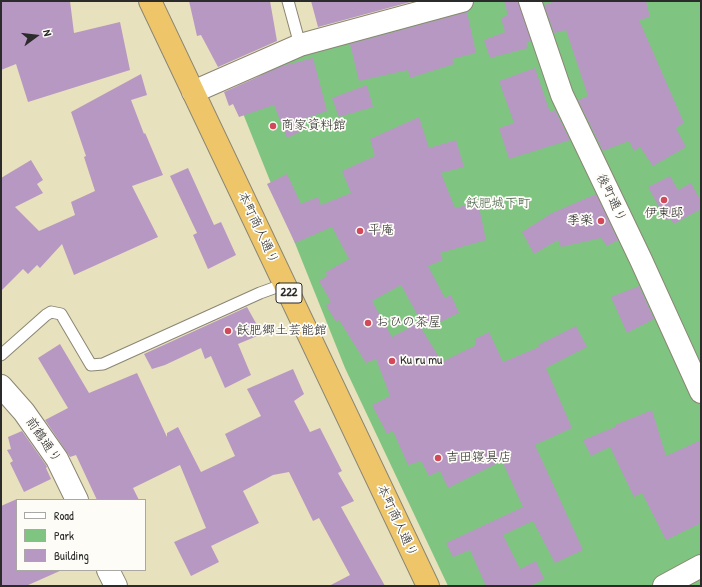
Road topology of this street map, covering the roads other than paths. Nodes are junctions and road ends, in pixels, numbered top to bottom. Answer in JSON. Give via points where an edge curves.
{"nodes":[{"id":1,"x":150,"y":1,"type":"edge"},
{"id":2,"x":288,"y":1,"type":"edge"},
{"id":3,"x":462,"y":1,"type":"edge"},
{"id":4,"x":530,"y":1,"type":"edge"},
{"id":5,"x":300,"y":46,"type":"junction"},
{"id":6,"x":193,"y":92,"type":"junction"},
{"id":7,"x":285,"y":284,"type":"junction"},
{"id":8,"x":1,"y":355,"type":"edge"},
{"id":9,"x":1,"y":386,"type":"edge"},
{"id":10,"x":701,"y":392,"type":"edge"},
{"id":11,"x":77,"y":499,"type":"edge"},
{"id":12,"x":701,"y":566,"type":"edge"},
{"id":13,"x":108,"y":571,"type":"edge"},
{"id":14,"x":116,"y":586,"type":"edge"},
{"id":15,"x":428,"y":586,"type":"edge"},
{"id":16,"x":664,"y":586,"type":"edge"}],
"edges":[{"from":1,"to":6,"type":"highway","name":"本町商人通り","number":"222"},
{"from":2,"to":5,"type":"lane"},
{"from":3,"to":5,"type":"street"},
{"from":4,"to":10,"type":"street","name":"後町通り","via":[[562,95]]},
{"from":5,"to":6,"type":"street"},
{"from":6,"to":7,"type":"highway","name":"本町商人通り","number":"222"},
{"from":7,"to":8,"type":"lane","via":[[103,364],[91,365],[61,314],[51,312]]},
{"from":7,"to":15,"type":"highway","name":"本町商人通り","number":"222"},
{"from":9,"to":11,"type":"street","name":"前鶴通り","via":[[24,412],[57,459]]},
{"from":12,"to":16,"type":"street"},
{"from":13,"to":14,"type":"street"}]}
